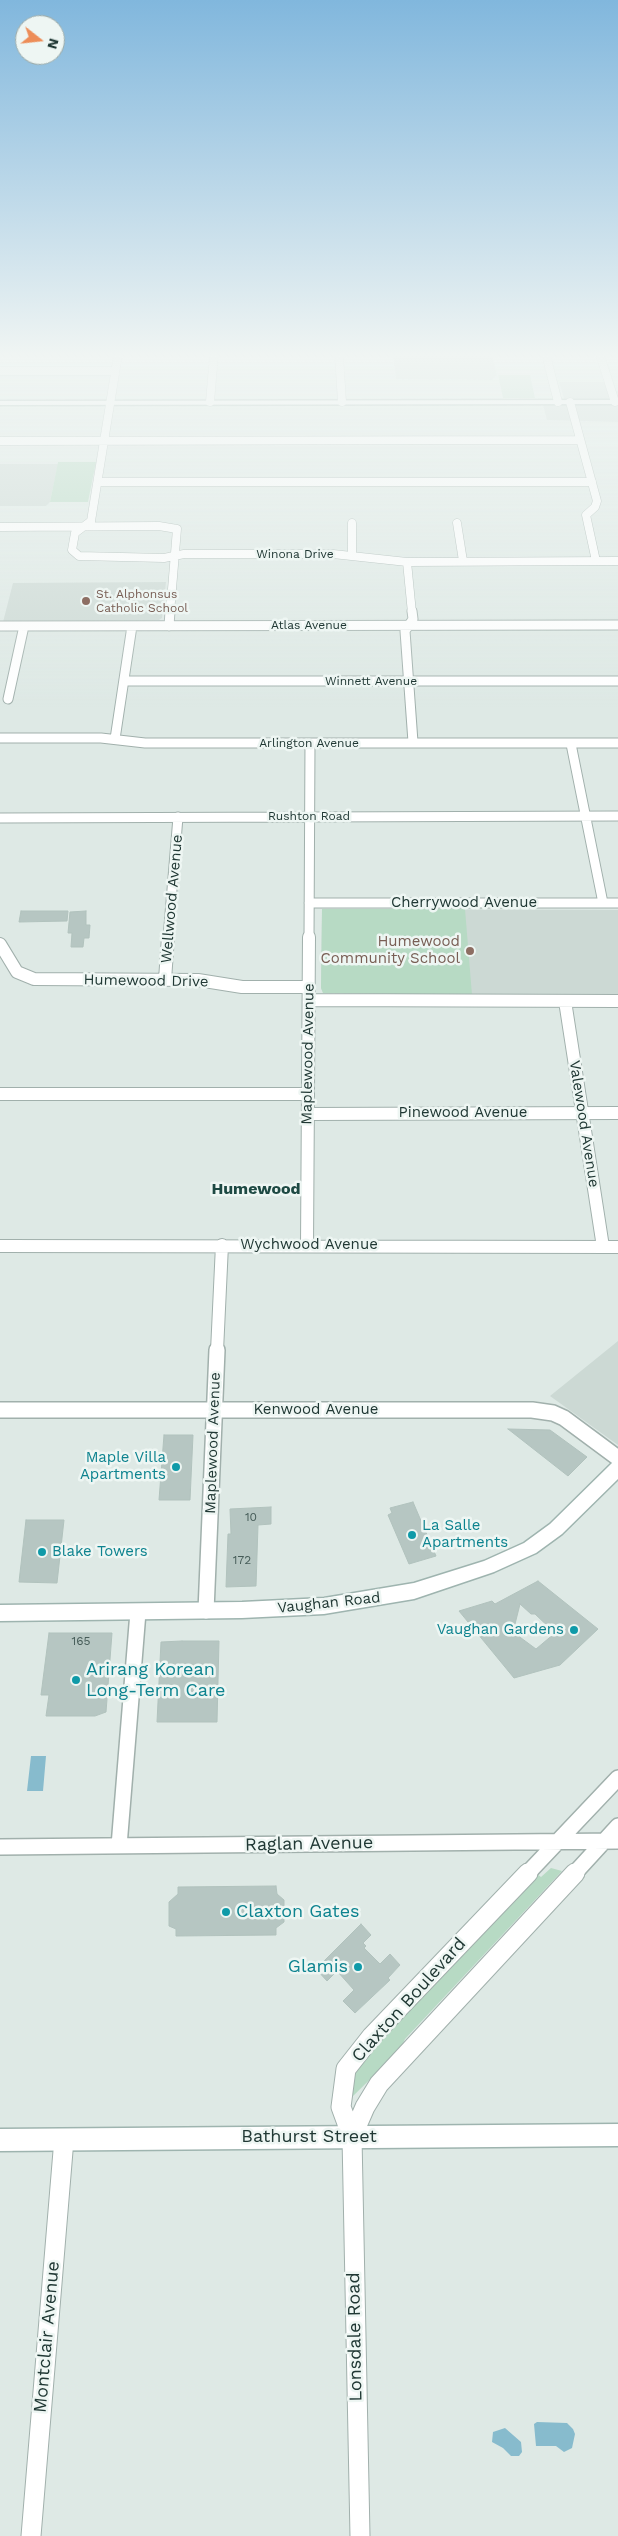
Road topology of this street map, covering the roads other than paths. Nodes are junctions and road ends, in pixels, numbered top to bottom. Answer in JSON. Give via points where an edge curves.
{"nodes":[{"id":1,"x":99,"y":473,"type":"edge"},
{"id":2,"x":590,"y":473,"type":"edge"},
{"id":3,"x":98,"y":482,"type":"junction"},
{"id":4,"x":592,"y":482,"type":"junction"},
{"id":5,"x":352,"y":523,"type":"dead end"},
{"id":6,"x":458,"y":523,"type":"dead end"},
{"id":7,"x":0,"y":527,"type":"edge"},
{"id":8,"x":84,"y":527,"type":"junction"},
{"id":9,"x":352,"y":554,"type":"junction"},
{"id":10,"x":176,"y":555,"type":"junction"},
{"id":11,"x":463,"y":561,"type":"junction"},
{"id":12,"x":596,"y":561,"type":"junction"},
{"id":13,"x":618,"y":561,"type":"edge"},
{"id":14,"x":407,"y":562,"type":"junction"},
{"id":15,"x":409,"y":625,"type":"junction"},
{"id":16,"x":618,"y":625,"type":"edge"},
{"id":17,"x":0,"y":626,"type":"edge"},
{"id":18,"x":24,"y":626,"type":"junction"},
{"id":19,"x":132,"y":626,"type":"junction"},
{"id":20,"x":169,"y":626,"type":"junction"},
{"id":21,"x":408,"y":680,"type":"junction"},
{"id":22,"x":125,"y":681,"type":"junction"},
{"id":23,"x":618,"y":681,"type":"edge"},
{"id":24,"x":8,"y":700,"type":"dead end"},
{"id":25,"x":0,"y":738,"type":"edge"},
{"id":26,"x":115,"y":739,"type":"junction"},
{"id":27,"x":310,"y":742,"type":"junction"},
{"id":28,"x":413,"y":742,"type":"junction"},
{"id":29,"x":618,"y":743,"type":"edge"},
{"id":30,"x":571,"y":744,"type":"junction"},
{"id":31,"x":310,"y":816,"type":"junction"},
{"id":32,"x":587,"y":816,"type":"junction"},
{"id":33,"x":618,"y":816,"type":"edge"},
{"id":34,"x":178,"y":817,"type":"junction"},
{"id":35,"x":0,"y":818,"type":"edge"},
{"id":36,"x":603,"y":902,"type":"junction"},
{"id":37,"x":618,"y":902,"type":"edge"},
{"id":38,"x":309,"y":903,"type":"junction"},
{"id":39,"x":0,"y":944,"type":"edge"},
{"id":40,"x":165,"y":980,"type":"junction"},
{"id":41,"x":309,"y":987,"type":"junction"},
{"id":42,"x":309,"y":1000,"type":"junction"},
{"id":43,"x":565,"y":1001,"type":"junction"},
{"id":44,"x":618,"y":1001,"type":"edge"},
{"id":45,"x":0,"y":1094,"type":"edge"},
{"id":46,"x":308,"y":1094,"type":"junction"},
{"id":47,"x":581,"y":1113,"type":"junction"},
{"id":48,"x":618,"y":1113,"type":"edge"},
{"id":49,"x":308,"y":1114,"type":"junction"},
{"id":50,"x":222,"y":1245,"type":"junction"},
{"id":51,"x":307,"y":1245,"type":"junction"},
{"id":52,"x":0,"y":1246,"type":"edge"},
{"id":53,"x":603,"y":1247,"type":"junction"},
{"id":54,"x":618,"y":1247,"type":"edge"},
{"id":55,"x":0,"y":1410,"type":"edge"},
{"id":56,"x":215,"y":1410,"type":"junction"},
{"id":57,"x":618,"y":1458,"type":"edge"},
{"id":58,"x":618,"y":1468,"type":"edge"},
{"id":59,"x":206,"y":1611,"type":"junction"},
{"id":60,"x":138,"y":1612,"type":"junction"},
{"id":61,"x":0,"y":1613,"type":"edge"},
{"id":62,"x":618,"y":1778,"type":"edge"},
{"id":63,"x":618,"y":1826,"type":"edge"},
{"id":64,"x":610,"y":1842,"type":"edge"},
{"id":65,"x":555,"y":1843,"type":"junction"},
{"id":66,"x":119,"y":1846,"type":"junction"},
{"id":67,"x":0,"y":1847,"type":"edge"},
{"id":68,"x":618,"y":2135,"type":"edge"},
{"id":69,"x":352,"y":2137,"type":"junction"},
{"id":70,"x":64,"y":2139,"type":"junction"},
{"id":71,"x":0,"y":2140,"type":"edge"},
{"id":72,"x":31,"y":2536,"type":"edge"},
{"id":73,"x":360,"y":2536,"type":"edge"}],
"edges":[{"from":1,"to":3,"type":"street"},
{"from":2,"to":4,"type":"street"},
{"from":3,"to":4,"type":"street"},
{"from":3,"to":8,"type":"street","via":[[91,521]]},
{"from":4,"to":12,"type":"street","via":[[597,503],[586,515]]},
{"from":5,"to":9,"type":"street"},
{"from":6,"to":11,"type":"street"},
{"from":7,"to":8,"type":"street"},
{"from":8,"to":10,"type":"street","via":[[174,528],[178,531]]},
{"from":8,"to":10,"type":"street","name":"Winona Drive","via":[[75,532],[72,550],[82,557],[164,558]]},
{"from":9,"to":10,"type":"street","name":"Winona Drive"},
{"from":9,"to":14,"type":"street","name":"Winona Drive"},
{"from":10,"to":20,"type":"street"},
{"from":11,"to":12,"type":"street","name":"Winona Drive"},
{"from":11,"to":14,"type":"street","name":"Winona Drive"},
{"from":12,"to":13,"type":"street","name":"Winona Drive"},
{"from":14,"to":15,"type":"street","via":[[413,619]]},
{"from":15,"to":16,"type":"street","name":"Atlas Avenue"},
{"from":15,"to":20,"type":"street","name":"Atlas Avenue"},
{"from":15,"to":21,"type":"street","via":[[405,631]]},
{"from":17,"to":18,"type":"street","name":"Atlas Avenue"},
{"from":18,"to":19,"type":"street","name":"Atlas Avenue"},
{"from":18,"to":24,"type":"street"},
{"from":19,"to":20,"type":"street","name":"Atlas Avenue"},
{"from":19,"to":22,"type":"street"},
{"from":21,"to":22,"type":"street","name":"Winnett Avenue"},
{"from":21,"to":23,"type":"street","name":"Winnett Avenue"},
{"from":21,"to":28,"type":"street"},
{"from":22,"to":26,"type":"street"},
{"from":25,"to":26,"type":"street","name":"Arlington Avenue"},
{"from":26,"to":27,"type":"street","name":"Arlington Avenue","via":[[145,743]]},
{"from":27,"to":28,"type":"street","name":"Arlington Avenue"},
{"from":27,"to":31,"type":"street","name":"Maplewood Avenue"},
{"from":28,"to":30,"type":"street","name":"Arlington Avenue"},
{"from":29,"to":30,"type":"street","name":"Arlington Avenue"},
{"from":30,"to":32,"type":"street"},
{"from":31,"to":32,"type":"street","name":"Rushton Road"},
{"from":31,"to":34,"type":"street","name":"Rushton Road"},
{"from":31,"to":38,"type":"street","name":"Maplewood Avenue"},
{"from":32,"to":33,"type":"street","name":"Rushton Road"},
{"from":32,"to":36,"type":"street"},
{"from":34,"to":35,"type":"street","name":"Rushton Road"},
{"from":34,"to":40,"type":"street","name":"Wellwood Avenue"},
{"from":36,"to":37,"type":"street","name":"Cherrywood Avenue"},
{"from":36,"to":38,"type":"street","name":"Cherrywood Avenue"},
{"from":38,"to":41,"type":"street","name":"Maplewood Avenue"},
{"from":39,"to":40,"type":"street","name":"Humewood Drive","via":[[17,972],[28,978]]},
{"from":40,"to":41,"type":"street","name":"Humewood Drive","via":[[208,981],[242,987]]},
{"from":41,"to":42,"type":"street","name":"Maplewood Avenue"},
{"from":42,"to":43,"type":"street"},
{"from":42,"to":46,"type":"street","name":"Maplewood Avenue"},
{"from":43,"to":44,"type":"street"},
{"from":43,"to":47,"type":"street","name":"Valewood Avenue"},
{"from":45,"to":46,"type":"street"},
{"from":46,"to":49,"type":"street","name":"Maplewood Avenue"},
{"from":47,"to":48,"type":"street","name":"Pinewood Avenue"},
{"from":47,"to":49,"type":"street","name":"Pinewood Avenue"},
{"from":47,"to":53,"type":"street","name":"Valewood Avenue"},
{"from":49,"to":51,"type":"street","name":"Maplewood Avenue"},
{"from":50,"to":51,"type":"street","name":"Wychwood Avenue"},
{"from":50,"to":52,"type":"street","name":"Wychwood Avenue"},
{"from":50,"to":56,"type":"street","name":"Maplewood Avenue"},
{"from":51,"to":53,"type":"street","name":"Wychwood Avenue"},
{"from":53,"to":54,"type":"street","name":"Wychwood Avenue"},
{"from":55,"to":56,"type":"street","name":"Kenwood Avenue"},
{"from":56,"to":57,"type":"street","name":"Kenwood Avenue","via":[[543,1411],[564,1418]]},
{"from":56,"to":59,"type":"street","name":"Maplewood Avenue"},
{"from":58,"to":59,"type":"street","name":"Vaughan Road","via":[[556,1529],[530,1548],[488,1567],[414,1591],[364,1602]]},
{"from":59,"to":60,"type":"street","name":"Vaughan Road"},
{"from":60,"to":61,"type":"street","name":"Vaughan Road"},
{"from":60,"to":66,"type":"street"},
{"from":62,"to":65,"type":"street","name":"Claxton Boulevard"},
{"from":63,"to":64,"type":"street"},
{"from":64,"to":65,"type":"street","name":"Raglan Avenue"},
{"from":64,"to":69,"type":"street","via":[[379,2084]]},
{"from":65,"to":66,"type":"street","name":"Raglan Avenue"},
{"from":65,"to":69,"type":"street","name":"Claxton Boulevard","via":[[372,2036],[346,2069],[341,2107]]},
{"from":66,"to":67,"type":"street","name":"Raglan Avenue"},
{"from":68,"to":69,"type":"street","name":"Bathurst Street"},
{"from":69,"to":70,"type":"street","name":"Bathurst Street"},
{"from":69,"to":73,"type":"street","name":"Lonsdale Road"},
{"from":70,"to":71,"type":"street","name":"Bathurst Street"},
{"from":70,"to":72,"type":"street","name":"Montclair Avenue"}]}
